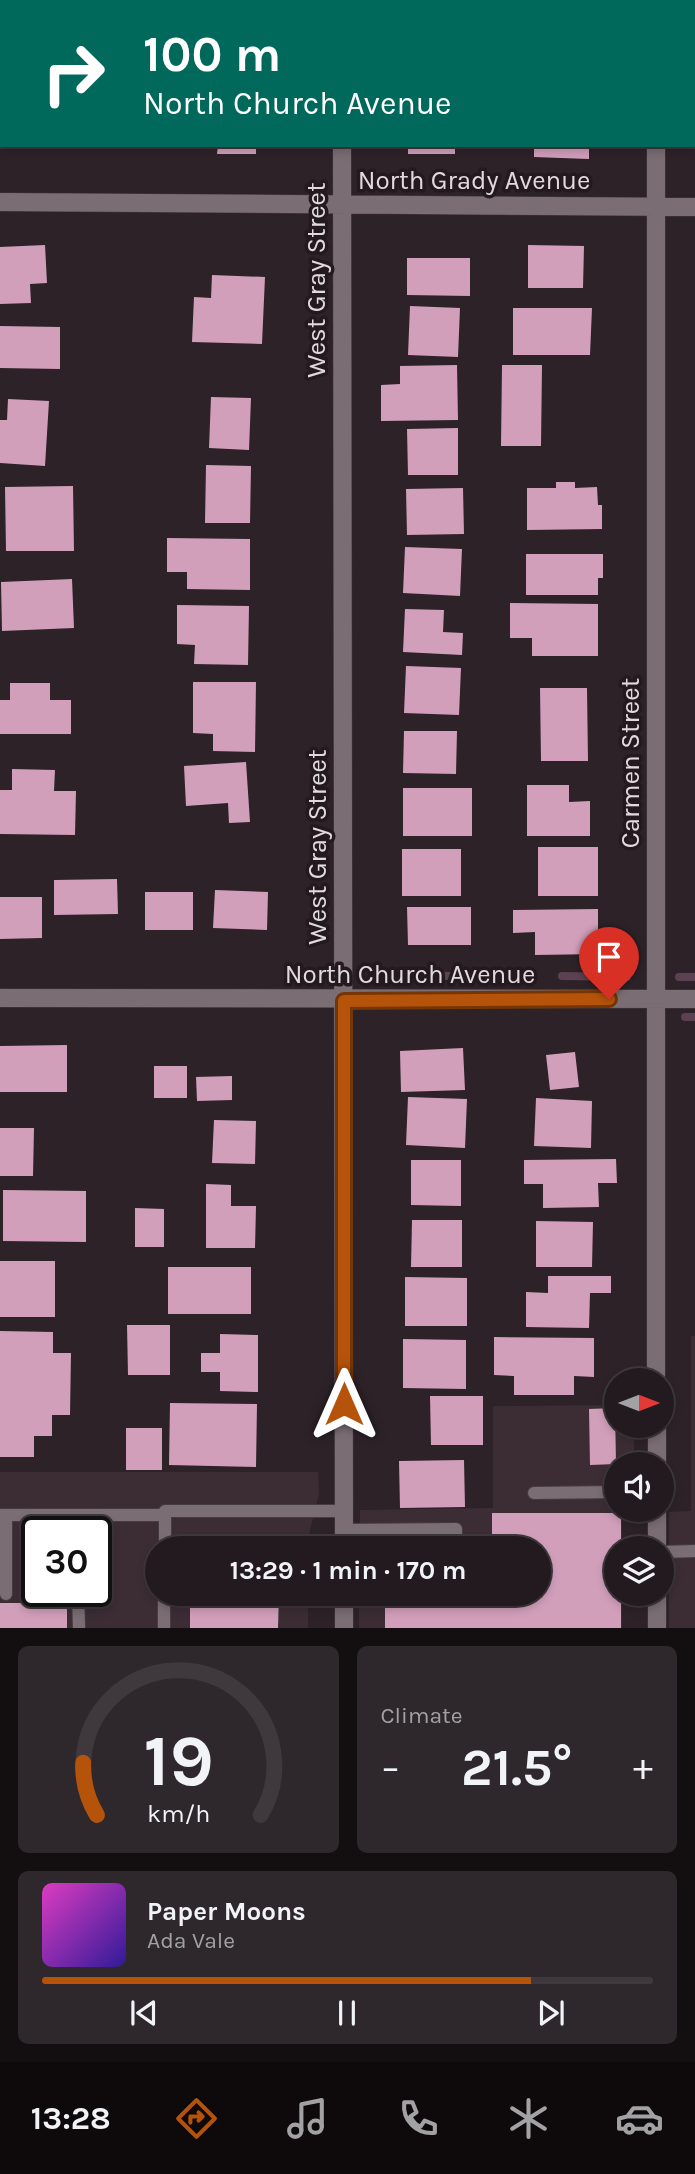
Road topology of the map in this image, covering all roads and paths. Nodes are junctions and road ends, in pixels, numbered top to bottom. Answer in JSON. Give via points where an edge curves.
{"nodes":[{"id":1,"x":342,"y":147,"type":"edge"},
{"id":2,"x":656,"y":147,"type":"edge"},
{"id":3,"x":0,"y":202,"type":"edge"},
{"id":4,"x":342,"y":206,"type":"junction"},
{"id":5,"x":656,"y":207,"type":"junction"},
{"id":6,"x":695,"y":207,"type":"edge"},
{"id":7,"x":0,"y":998,"type":"edge"},
{"id":8,"x":656,"y":999,"type":"junction"},
{"id":9,"x":695,"y":999,"type":"edge"},
{"id":10,"x":344,"y":1001,"type":"junction"},
{"id":11,"x":656,"y":1368,"type":"edge"},
{"id":12,"x":604,"y":1492,"type":"edge"},
{"id":13,"x":534,"y":1493,"type":"dead end"},
{"id":14,"x":344,"y":1511,"type":"junction"},
{"id":15,"x":3,"y":1515,"type":"edge"},
{"id":16,"x":78,"y":1515,"type":"joint"},
{"id":17,"x":165,"y":1515,"type":"junction"},
{"id":18,"x":344,"y":1530,"type":"junction"},
{"id":19,"x":165,"y":1536,"type":"edge"},
{"id":20,"x":344,"y":1536,"type":"edge"},
{"id":21,"x":456,"y":1536,"type":"edge"},
{"id":22,"x":695,"y":1551,"type":"edge"},
{"id":23,"x":674,"y":1552,"type":"edge"},
{"id":24,"x":6,"y":1594,"type":"dead end"},
{"id":25,"x":164,"y":1606,"type":"edge"},
{"id":26,"x":344,"y":1606,"type":"edge"},
{"id":27,"x":657,"y":1606,"type":"edge"},
{"id":28,"x":78,"y":1607,"type":"edge"},
{"id":29,"x":79,"y":1628,"type":"edge"},
{"id":30,"x":164,"y":1628,"type":"edge"},
{"id":31,"x":344,"y":1628,"type":"edge"},
{"id":32,"x":657,"y":1628,"type":"edge"}],
"edges":[{"from":1,"to":4,"type":"street","name":"West Gray Street"},
{"from":2,"to":5,"type":"street","name":"Carmen Street"},
{"from":3,"to":4,"type":"street","name":"North Grady Avenue"},
{"from":4,"to":5,"type":"street","name":"North Grady Avenue"},
{"from":4,"to":10,"type":"street","name":"West Gray Street"},
{"from":5,"to":6,"type":"street","name":"North Grady Avenue"},
{"from":5,"to":8,"type":"street","name":"Carmen Street"},
{"from":7,"to":10,"type":"street","name":"North Church Avenue"},
{"from":8,"to":9,"type":"street","name":"North Church Avenue"},
{"from":8,"to":10,"type":"street","name":"North Church Avenue"},
{"from":8,"to":11,"type":"street","name":"Carmen Street"},
{"from":10,"to":14,"type":"street","name":"West Gray Street"},
{"from":12,"to":13,"type":"lane"},
{"from":14,"to":17,"type":"lane","via":[[165,1511]]},
{"from":14,"to":18,"type":"street","name":"West Gray Street"},
{"from":15,"to":16,"type":"lane"},
{"from":15,"to":24,"type":"lane"},
{"from":16,"to":17,"type":"lane"},
{"from":17,"to":19,"type":"lane"},
{"from":18,"to":20,"type":"street","name":"West Gray Street"},
{"from":18,"to":21,"type":"lane","via":[[456,1529]]},
{"from":22,"to":23,"type":"lane"},
{"from":25,"to":30,"type":"lane"},
{"from":26,"to":31,"type":"street"},
{"from":27,"to":32,"type":"street"},
{"from":28,"to":29,"type":"lane"}]}
